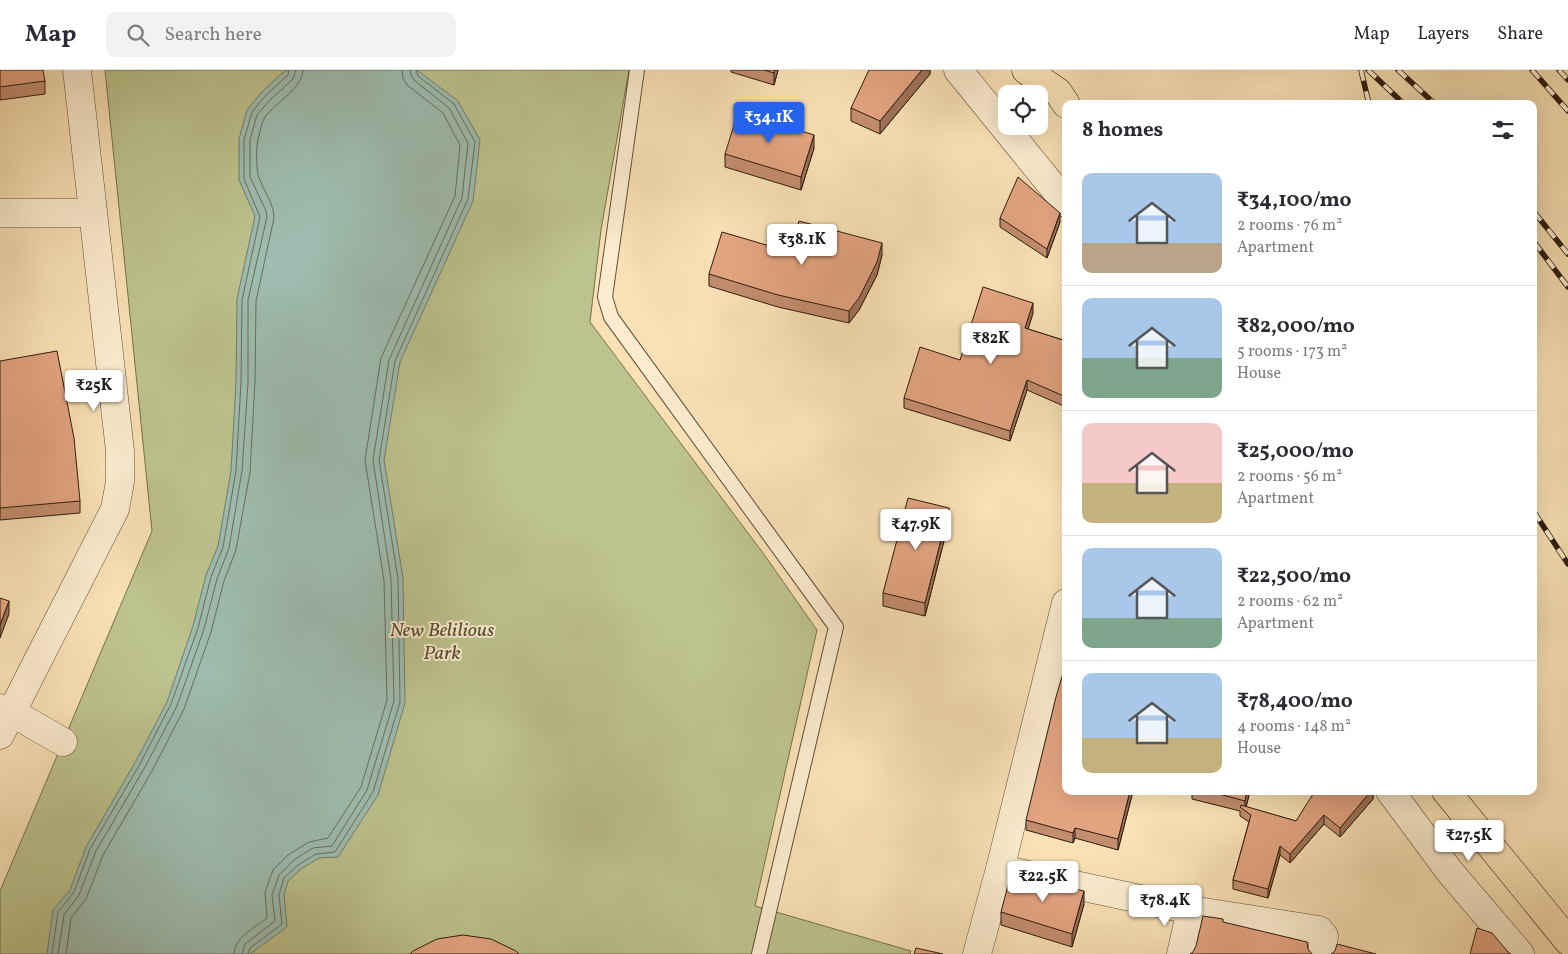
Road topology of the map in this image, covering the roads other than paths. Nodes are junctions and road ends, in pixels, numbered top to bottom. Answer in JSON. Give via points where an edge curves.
{"nodes":[{"id":1,"x":77,"y":70,"type":"edge"},
{"id":2,"x":637,"y":70,"type":"edge"},
{"id":3,"x":958,"y":70,"type":"edge"},
{"id":4,"x":1026,"y":70,"type":"edge"},
{"id":5,"x":1063,"y":100,"type":"edge"},
{"id":6,"x":1062,"y":198,"type":"edge"},
{"id":7,"x":0,"y":213,"type":"edge"},
{"id":8,"x":92,"y":213,"type":"junction"},
{"id":9,"x":1062,"y":619,"type":"edge"},
{"id":10,"x":4,"y":718,"type":"edge"},
{"id":11,"x":63,"y":742,"type":"dead end"},
{"id":12,"x":1393,"y":795,"type":"edge"},
{"id":13,"x":1449,"y":795,"type":"edge"},
{"id":14,"x":1000,"y":869,"type":"junction"},
{"id":15,"x":1191,"y":910,"type":"junction"},
{"id":16,"x":1568,"y":941,"type":"edge"},
{"id":17,"x":759,"y":954,"type":"edge"},
{"id":18,"x":977,"y":954,"type":"edge"},
{"id":19,"x":1181,"y":954,"type":"edge"},
{"id":20,"x":1322,"y":954,"type":"edge"},
{"id":21,"x":1520,"y":954,"type":"edge"}],
"edges":[{"from":1,"to":8,"type":"street"},
{"from":2,"to":17,"type":"lane","via":[[605,297],[611,317],[836,628]]},
{"from":3,"to":6,"type":"street"},
{"from":4,"to":5,"type":"main road","via":[[1058,92]]},
{"from":7,"to":8,"type":"street"},
{"from":8,"to":10,"type":"street","via":[[120,451],[120,482],[115,509]]},
{"from":9,"to":14,"type":"street"},
{"from":10,"to":11,"type":"street"},
{"from":12,"to":21,"type":"street","via":[[1450,872]]},
{"from":13,"to":16,"type":"main road"},
{"from":14,"to":15,"type":"street"},
{"from":14,"to":18,"type":"street"},
{"from":15,"to":19,"type":"street"},
{"from":15,"to":20,"type":"street","via":[[1319,930],[1324,936]]}]}
